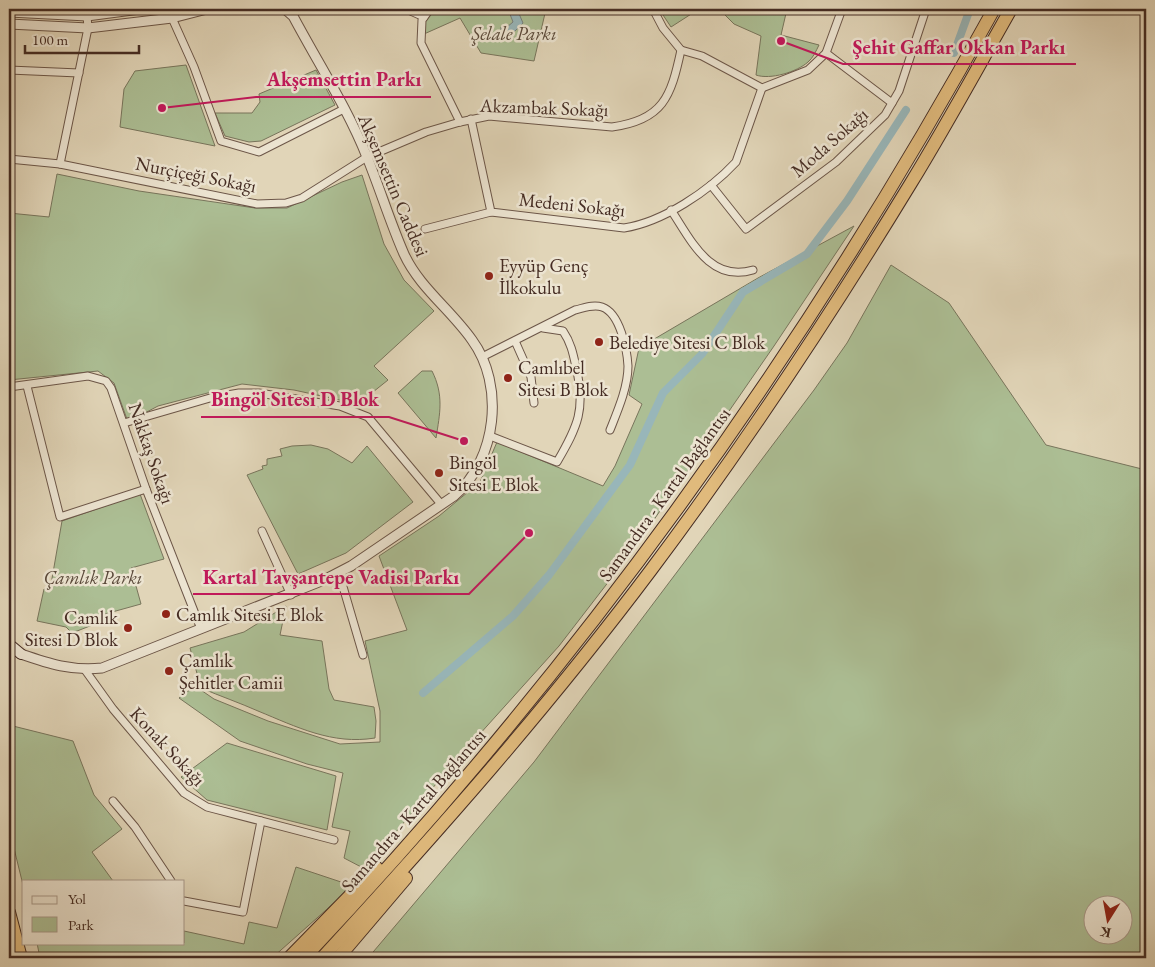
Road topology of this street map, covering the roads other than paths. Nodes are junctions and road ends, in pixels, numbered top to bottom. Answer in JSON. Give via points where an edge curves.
{"nodes":[{"id":1,"x":140,"y":9,"type":"edge"},
{"id":2,"x":207,"y":9,"type":"edge"},
{"id":3,"x":285,"y":9,"type":"edge"},
{"id":4,"x":406,"y":9,"type":"edge"},
{"id":5,"x":430,"y":9,"type":"edge"},
{"id":6,"x":653,"y":9,"type":"edge"},
{"id":7,"x":842,"y":9,"type":"edge"},
{"id":8,"x":926,"y":9,"type":"edge"},
{"id":9,"x":994,"y":9,"type":"edge"},
{"id":10,"x":1011,"y":9,"type":"edge"},
{"id":11,"x":9,"y":12,"type":"edge"},
{"id":12,"x":292,"y":13,"type":"edge"},
{"id":13,"x":87,"y":16,"type":"junction"},
{"id":14,"x":424,"y":17,"type":"junction"},
{"id":15,"x":172,"y":18,"type":"junction"},
{"id":16,"x":9,"y":24,"type":"edge"},
{"id":17,"x":88,"y":28,"type":"junction"},
{"id":18,"x":681,"y":50,"type":"junction"},
{"id":19,"x":826,"y":53,"type":"junction"},
{"id":20,"x":9,"y":70,"type":"edge"},
{"id":21,"x":79,"y":73,"type":"junction"},
{"id":22,"x":762,"y":88,"type":"junction"},
{"id":23,"x":892,"y":103,"type":"junction"},
{"id":24,"x":344,"y":109,"type":"junction"},
{"id":25,"x":471,"y":119,"type":"junction"},
{"id":26,"x":460,"y":122,"type":"junction"},
{"id":27,"x":367,"y":157,"type":"junction"},
{"id":28,"x":9,"y":159,"type":"edge"},
{"id":29,"x":60,"y":164,"type":"junction"},
{"id":30,"x":711,"y":185,"type":"junction"},
{"id":31,"x":671,"y":210,"type":"junction"},
{"id":32,"x":491,"y":212,"type":"junction"},
{"id":33,"x":425,"y":229,"type":"dead end"},
{"id":34,"x":753,"y":270,"type":"dead end"},
{"id":35,"x":540,"y":328,"type":"junction"},
{"id":36,"x":515,"y":341,"type":"junction"},
{"id":37,"x":482,"y":358,"type":"junction"},
{"id":38,"x":27,"y":386,"type":"junction"},
{"id":39,"x":9,"y":387,"type":"edge"},
{"id":40,"x":534,"y":403,"type":"dead end"},
{"id":41,"x":124,"y":423,"type":"junction"},
{"id":42,"x":610,"y":430,"type":"dead end"},
{"id":43,"x":490,"y":436,"type":"junction"},
{"id":44,"x":146,"y":489,"type":"junction"},
{"id":45,"x":442,"y":504,"type":"junction"},
{"id":46,"x":262,"y":531,"type":"dead end"},
{"id":47,"x":339,"y":573,"type":"junction"},
{"id":48,"x":291,"y":595,"type":"junction"},
{"id":49,"x":201,"y":630,"type":"junction"},
{"id":50,"x":9,"y":644,"type":"edge"},
{"id":51,"x":9,"y":649,"type":"edge"},
{"id":52,"x":21,"y":654,"type":"junction"},
{"id":53,"x":363,"y":655,"type":"dead end"},
{"id":54,"x":85,"y":670,"type":"junction"},
{"id":55,"x":527,"y":706,"type":"junction"},
{"id":56,"x":534,"y":718,"type":"junction"},
{"id":57,"x":113,"y":801,"type":"dead end"},
{"id":58,"x":261,"y":821,"type":"junction"},
{"id":59,"x":334,"y":840,"type":"dead end"},
{"id":60,"x":170,"y":880,"type":"edge"},
{"id":61,"x":185,"y":901,"type":"edge"},
{"id":62,"x":9,"y":912,"type":"edge"},
{"id":63,"x":21,"y":958,"type":"edge"},
{"id":64,"x":290,"y":958,"type":"edge"},
{"id":65,"x":304,"y":958,"type":"edge"},
{"id":66,"x":322,"y":958,"type":"edge"},
{"id":67,"x":338,"y":958,"type":"edge"}],
"edges":[{"from":1,"to":13,"type":"street"},
{"from":2,"to":15,"type":"street"},
{"from":3,"to":12,"type":"street","name":"Akşemsettin Caddesi"},
{"from":4,"to":14,"type":"street"},
{"from":5,"to":14,"type":"street"},
{"from":6,"to":18,"type":"street"},
{"from":7,"to":19,"type":"street"},
{"from":8,"to":23,"type":"street","name":"Moda Sokağı","via":[[899,91]]},
{"from":9,"to":55,"type":"highway","name":"Samandıra - Kartal Bağlantısı","via":[[890,191],[808,320],[640,562]]},
{"from":10,"to":56,"type":"highway","name":"Samandıra - Kartal Bağlantısı","via":[[913,181],[807,348],[650,571]]},
{"from":11,"to":13,"type":"street"},
{"from":12,"to":24,"type":"street","name":"Akşemsettin Caddesi"},
{"from":13,"to":17,"type":"street"},
{"from":14,"to":26,"type":"street","via":[[421,43]]},
{"from":15,"to":17,"type":"street"},
{"from":15,"to":24,"type":"street","via":[[221,141],[260,152]]},
{"from":16,"to":17,"type":"street"},
{"from":17,"to":21,"type":"street"},
{"from":18,"to":22,"type":"street","via":[[702,56]]},
{"from":18,"to":25,"type":"street","name":"Akzambak Sokağı","via":[[666,99],[650,116],[632,124],[612,126],[489,116]]},
{"from":19,"to":22,"type":"street","via":[[808,70]]},
{"from":19,"to":23,"type":"street"},
{"from":20,"to":21,"type":"street"},
{"from":21,"to":29,"type":"street"},
{"from":22,"to":30,"type":"street","name":"Medeni Sokağı","via":[[736,162]]},
{"from":23,"to":30,"type":"street","name":"Moda Sokağı","via":[[885,115],[836,162],[746,229]]},
{"from":24,"to":27,"type":"street","name":"Akşemsettin Caddesi"},
{"from":25,"to":26,"type":"street","name":"Akzambak Sokağı"},
{"from":25,"to":32,"type":"street","name":"Medeni Sokağı"},
{"from":26,"to":27,"type":"street","name":"Akzambak Sokağı","via":[[423,133]]},
{"from":27,"to":29,"type":"street","name":"Nurçiçeği Sokağı","via":[[302,198],[257,204]]},
{"from":27,"to":37,"type":"street","name":"Akşemsettin Caddesi","via":[[408,262],[472,340]]},
{"from":28,"to":29,"type":"street","name":"Nurçiçeği Sokağı"},
{"from":30,"to":31,"type":"street","name":"Medeni Sokağı"},
{"from":31,"to":32,"type":"street","name":"Medeni Sokağı","via":[[640,225],[624,228]]},
{"from":31,"to":34,"type":"street","via":[[703,257],[721,271],[732,274]]},
{"from":32,"to":33,"type":"street"},
{"from":35,"to":36,"type":"street"},
{"from":35,"to":42,"type":"street","via":[[590,306],[602,307],[617,322],[628,366],[623,396]]},
{"from":35,"to":43,"type":"street","via":[[563,332],[570,341],[582,394],[581,410],[573,434],[557,462]]},
{"from":36,"to":37,"type":"street"},
{"from":36,"to":40,"type":"street","via":[[531,377]]},
{"from":37,"to":43,"type":"street","name":"Akşemsettin Caddesi","via":[[488,376]]},
{"from":38,"to":39,"type":"street","name":"Nakkaş Sokağı"},
{"from":38,"to":41,"type":"street","name":"Nakkaş Sokağı","via":[[98,377],[111,388]]},
{"from":38,"to":44,"type":"street","via":[[60,517]]},
{"from":41,"to":44,"type":"street","name":"Nakkaş Sokağı"},
{"from":41,"to":45,"type":"street","via":[[239,392],[340,406],[368,417]]},
{"from":43,"to":45,"type":"street","name":"Akşemsettin Caddesi","via":[[467,485]]},
{"from":44,"to":49,"type":"street","name":"Nakkaş Sokağı"},
{"from":45,"to":47,"type":"street","name":"Akşemsettin Caddesi"},
{"from":46,"to":48,"type":"street"},
{"from":47,"to":48,"type":"street","name":"Akşemsettin Caddesi"},
{"from":47,"to":53,"type":"street"},
{"from":48,"to":49,"type":"street","name":"Akşemsettin Caddesi"},
{"from":49,"to":54,"type":"street","name":"Akşemsettin Caddesi","via":[[102,668]]},
{"from":50,"to":52,"type":"main road"},
{"from":51,"to":52,"type":"main road"},
{"from":52,"to":54,"type":"street","name":"Akşemsettin Caddesi"},
{"from":54,"to":58,"type":"street","name":"Konak Sokağı","via":[[184,794],[207,807]]},
{"from":55,"to":64,"type":"highway","via":[[482,750],[401,843]]},
{"from":55,"to":65,"type":"highway","name":"Samandıra - Kartal Bağlantısı","via":[[411,842]]},
{"from":56,"to":66,"type":"highway","name":"Samandıra - Kartal Bağlantısı","via":[[431,839]]},
{"from":56,"to":67,"type":"highway","via":[[493,777]]},
{"from":57,"to":60,"type":"street"},
{"from":58,"to":59,"type":"street","name":"Konak Sokağı"},
{"from":58,"to":61,"type":"street","via":[[243,912]]},
{"from":62,"to":63,"type":"highway"}]}
